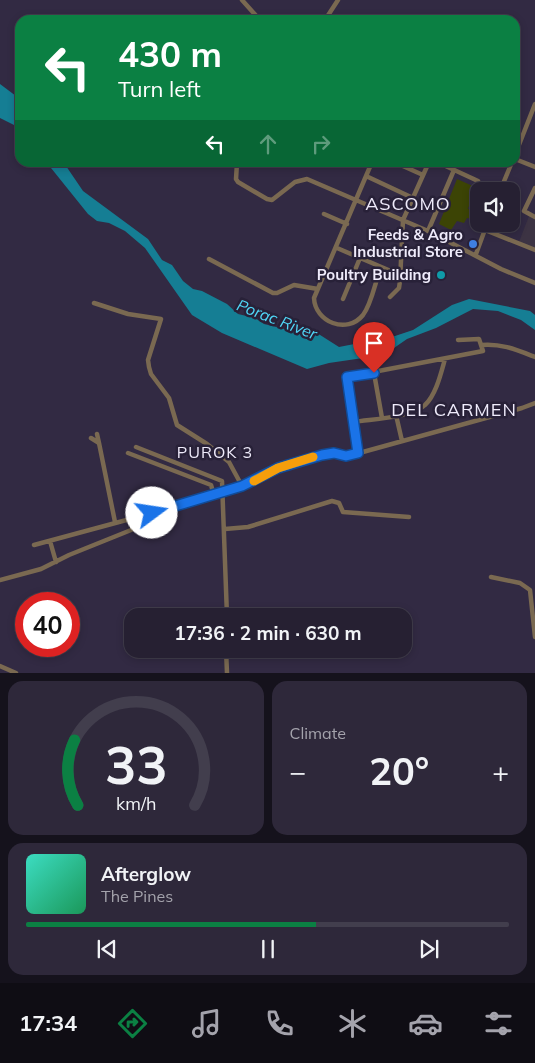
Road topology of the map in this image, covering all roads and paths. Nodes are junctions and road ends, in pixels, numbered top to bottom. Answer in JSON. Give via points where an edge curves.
{"nodes":[{"id":1,"x":242,"y":0,"type":"edge"},
{"id":2,"x":338,"y":0,"type":"edge"},
{"id":3,"x":256,"y":15,"type":"edge"},
{"id":4,"x":328,"y":15,"type":"edge"},
{"id":5,"x":535,"y":104,"type":"edge"},
{"id":6,"x":520,"y":142,"type":"edge"},
{"id":7,"x":520,"y":161,"type":"edge"},
{"id":8,"x":237,"y":167,"type":"edge"},
{"id":9,"x":370,"y":167,"type":"edge"},
{"id":10,"x":405,"y":167,"type":"edge"},
{"id":11,"x":427,"y":167,"type":"edge"},
{"id":12,"x":448,"y":167,"type":"edge"},
{"id":13,"x":510,"y":167,"type":"edge"},
{"id":14,"x":535,"y":167,"type":"edge"},
{"id":15,"x":454,"y":170,"type":"junction"},
{"id":16,"x":423,"y":175,"type":"junction"},
{"id":17,"x":366,"y":176,"type":"junction"},
{"id":18,"x":478,"y":181,"type":"dead end"},
{"id":19,"x":504,"y":182,"type":"edge"},
{"id":20,"x":535,"y":188,"type":"edge"},
{"id":21,"x":413,"y":198,"type":"junction"},
{"id":22,"x":358,"y":200,"type":"junction"},
{"id":23,"x":324,"y":214,"type":"dead end"},
{"id":24,"x":535,"y":217,"type":"edge"},
{"id":25,"x":403,"y":220,"type":"junction"},
{"id":26,"x":347,"y":224,"type":"junction"},
{"id":27,"x":428,"y":231,"type":"junction"},
{"id":28,"x":484,"y":232,"type":"edge"},
{"id":29,"x":490,"y":232,"type":"edge"},
{"id":30,"x":337,"y":248,"type":"junction"},
{"id":31,"x":535,"y":250,"type":"edge"},
{"id":32,"x":476,"y":254,"type":"junction"},
{"id":33,"x":360,"y":258,"type":"junction"},
{"id":34,"x":209,"y":259,"type":"dead end"},
{"id":35,"x":380,"y":267,"type":"junction"},
{"id":36,"x":400,"y":275,"type":"junction"},
{"id":37,"x":535,"y":283,"type":"edge"},
{"id":38,"x":318,"y":289,"type":"junction"},
{"id":39,"x":390,"y":297,"type":"dead end"},
{"id":40,"x":343,"y":299,"type":"dead end"},
{"id":41,"x":94,"y":303,"type":"dead end"},
{"id":42,"x":458,"y":340,"type":"dead end"},
{"id":43,"x":481,"y":345,"type":"junction"},
{"id":44,"x":535,"y":357,"type":"edge"},
{"id":45,"x":445,"y":359,"type":"junction"},
{"id":46,"x":374,"y":373,"type":"junction"},
{"id":47,"x":535,"y":403,"type":"edge"},
{"id":48,"x":396,"y":415,"type":"junction"},
{"id":49,"x":382,"y":418,"type":"junction"},
{"id":50,"x":354,"y":422,"type":"junction"},
{"id":51,"x":97,"y":434,"type":"dead end"},
{"id":52,"x":91,"y":438,"type":"dead end"},
{"id":53,"x":402,"y":441,"type":"junction"},
{"id":54,"x":99,"y":443,"type":"junction"},
{"id":55,"x":136,"y":447,"type":"dead end"},
{"id":56,"x":128,"y":453,"type":"dead end"},
{"id":57,"x":358,"y":453,"type":"junction"},
{"id":58,"x":242,"y":486,"type":"junction"},
{"id":59,"x":224,"y":492,"type":"junction"},
{"id":60,"x":214,"y":495,"type":"junction"},
{"id":61,"x":171,"y":508,"type":"junction"},
{"id":62,"x":409,"y":517,"type":"dead end"},
{"id":63,"x":115,"y":522,"type":"junction"},
{"id":64,"x":225,"y":529,"type":"junction"},
{"id":65,"x":50,"y":541,"type":"junction"},
{"id":66,"x":34,"y":545,"type":"dead end"},
{"id":67,"x":56,"y":562,"type":"junction"},
{"id":68,"x":490,"y":577,"type":"dead end"},
{"id":69,"x":0,"y":580,"type":"edge"},
{"id":70,"x":227,"y":608,"type":"edge"},
{"id":71,"x":535,"y":637,"type":"edge"},
{"id":72,"x":226,"y":658,"type":"edge"},
{"id":73,"x":0,"y":666,"type":"edge"},
{"id":74,"x":16,"y":673,"type":"edge"},
{"id":75,"x":226,"y":673,"type":"edge"}],
"edges":[{"from":1,"to":3,"type":"street"},
{"from":2,"to":4,"type":"street"},
{"from":5,"to":6,"type":"street"},
{"from":7,"to":14,"type":"street"},
{"from":8,"to":22,"type":"street","via":[[238,182],[269,200],[295,182],[307,179]]},
{"from":9,"to":17,"type":"street"},
{"from":10,"to":16,"type":"street"},
{"from":11,"to":16,"type":"street"},
{"from":12,"to":15,"type":"street"},
{"from":13,"to":19,"type":"street"},
{"from":15,"to":18,"type":"street"},
{"from":15,"to":27,"type":"street"},
{"from":16,"to":21,"type":"street"},
{"from":17,"to":21,"type":"street"},
{"from":17,"to":22,"type":"street"},
{"from":20,"to":24,"type":"street","via":[[524,211]]},
{"from":21,"to":25,"type":"street"},
{"from":22,"to":25,"type":"street"},
{"from":22,"to":26,"type":"street"},
{"from":23,"to":26,"type":"street"},
{"from":25,"to":27,"type":"street"},
{"from":25,"to":36,"type":"street"},
{"from":26,"to":30,"type":"street"},
{"from":27,"to":32,"type":"street"},
{"from":28,"to":32,"type":"street"},
{"from":29,"to":31,"type":"street"},
{"from":30,"to":33,"type":"street"},
{"from":30,"to":38,"type":"street"},
{"from":32,"to":37,"type":"street"},
{"from":33,"to":35,"type":"street"},
{"from":33,"to":40,"type":"street"},
{"from":34,"to":38,"type":"street","via":[[273,293],[294,284]]},
{"from":35,"to":36,"type":"street"},
{"from":35,"to":38,"type":"street","via":[[365,310],[358,320],[351,323],[329,323],[322,318],[314,302]]},
{"from":36,"to":39,"type":"street","via":[[398,288]]},
{"from":41,"to":58,"type":"street","via":[[128,314],[161,319],[148,360],[151,374],[169,398],[178,425],[229,462]]},
{"from":42,"to":43,"type":"street","via":[[479,339]]},
{"from":43,"to":44,"type":"street","via":[[508,346]]},
{"from":43,"to":45,"type":"street","via":[[483,351]]},
{"from":45,"to":46,"type":"street"},
{"from":45,"to":48,"type":"street","via":[[427,404]]},
{"from":46,"to":49,"type":"street"},
{"from":46,"to":50,"type":"street","via":[[347,377]]},
{"from":47,"to":53,"type":"street"},
{"from":48,"to":49,"type":"street"},
{"from":48,"to":53,"type":"street"},
{"from":49,"to":50,"type":"street"},
{"from":50,"to":57,"type":"street"},
{"from":51,"to":54,"type":"street"},
{"from":52,"to":54,"type":"street"},
{"from":53,"to":57,"type":"street"},
{"from":54,"to":63,"type":"street"},
{"from":55,"to":59,"type":"street","via":[[222,481]]},
{"from":56,"to":60,"type":"street","via":[[211,485]]},
{"from":57,"to":58,"type":"street","via":[[322,455],[278,468]]},
{"from":58,"to":59,"type":"street"},
{"from":59,"to":60,"type":"street"},
{"from":59,"to":64,"type":"street"},
{"from":60,"to":61,"type":"street"},
{"from":61,"to":63,"type":"street"},
{"from":61,"to":67,"type":"street","via":[[151,522]]},
{"from":62,"to":64,"type":"street","via":[[343,512],[340,503],[332,501],[248,527]]},
{"from":63,"to":65,"type":"street"},
{"from":64,"to":70,"type":"street"},
{"from":65,"to":66,"type":"street"},
{"from":65,"to":67,"type":"street"},
{"from":67,"to":69,"type":"street"},
{"from":68,"to":71,"type":"street","via":[[520,583],[530,590]]},
{"from":72,"to":75,"type":"street"},
{"from":73,"to":74,"type":"street"}]}
